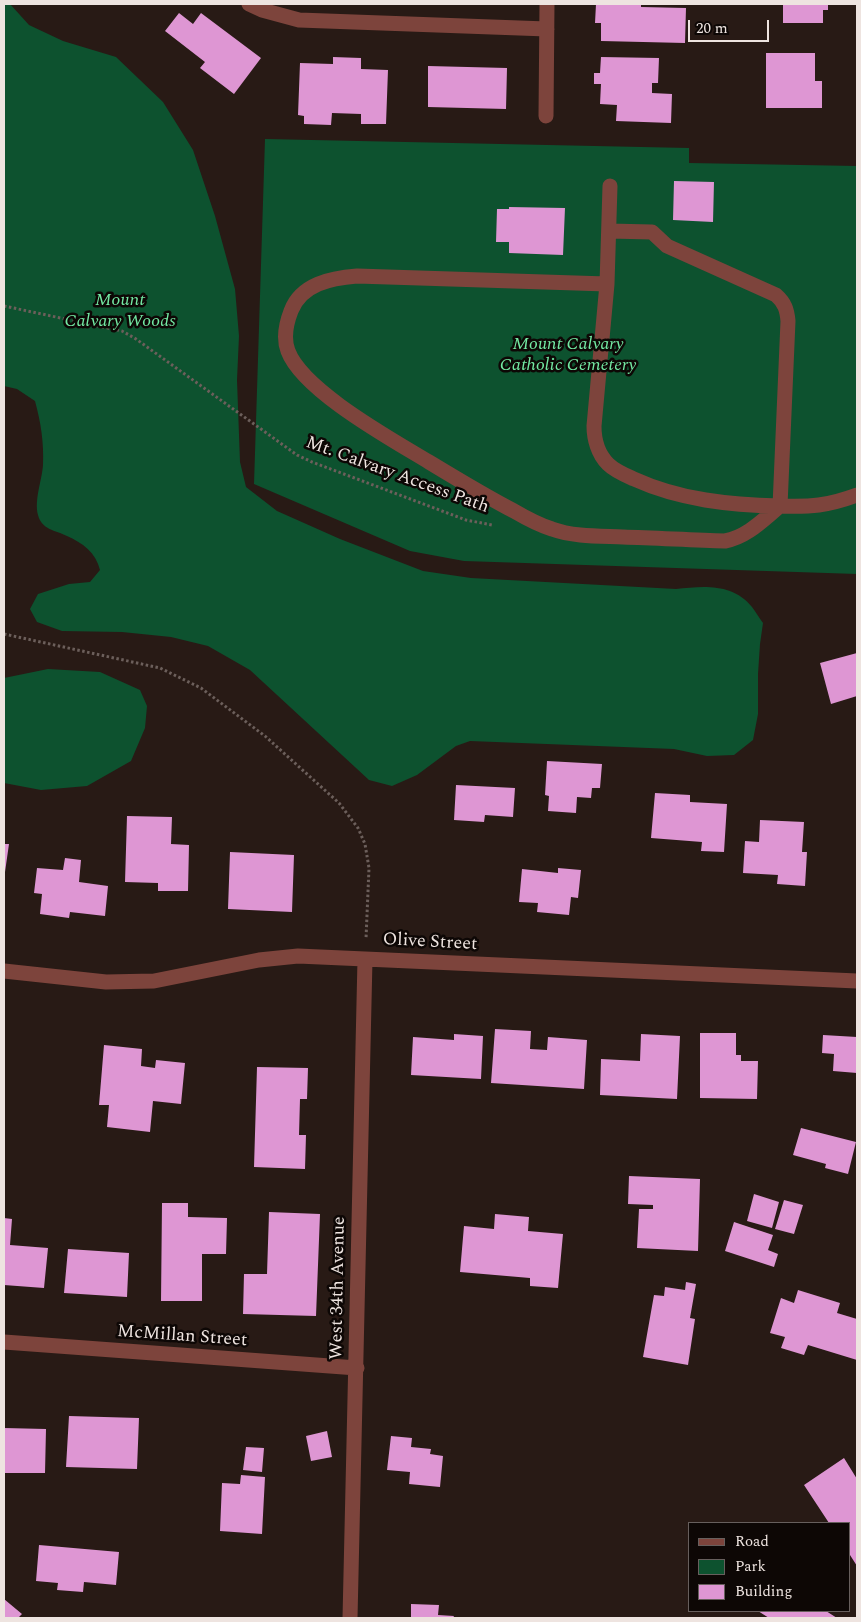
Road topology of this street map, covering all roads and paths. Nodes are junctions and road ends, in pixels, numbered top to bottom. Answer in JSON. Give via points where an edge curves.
{"nodes":[{"id":1,"x":249,"y":4,"type":"edge"},
{"id":2,"x":547,"y":4,"type":"edge"},
{"id":3,"x":547,"y":29,"type":"junction"},
{"id":4,"x":546,"y":116,"type":"dead end"},
{"id":5,"x":610,"y":186,"type":"dead end"},
{"id":6,"x":609,"y":231,"type":"junction"},
{"id":7,"x":607,"y":284,"type":"junction"},
{"id":8,"x":4,"y":306,"type":"edge"},
{"id":9,"x":857,"y":495,"type":"edge"},
{"id":10,"x":780,"y":506,"type":"junction"},
{"id":11,"x":500,"y":526,"type":"dead end"},
{"id":12,"x":4,"y":634,"type":"edge"},
{"id":13,"x":365,"y":959,"type":"junction"},
{"id":14,"x":4,"y":971,"type":"edge"},
{"id":15,"x":857,"y":980,"type":"edge"},
{"id":16,"x":4,"y":1342,"type":"edge"},
{"id":17,"x":357,"y":1368,"type":"junction"},
{"id":18,"x":350,"y":1618,"type":"edge"}],
"edges":[{"from":1,"to":3,"type":"street","via":[[300,20]]},
{"from":2,"to":3,"type":"street"},
{"from":3,"to":4,"type":"street"},
{"from":5,"to":6,"type":"street"},
{"from":6,"to":7,"type":"street"},
{"from":6,"to":10,"type":"street","via":[[652,232],[667,246],[782,300],[788,321]]},
{"from":7,"to":10,"type":"street","via":[[594,426],[594,436],[602,456],[626,476],[669,492],[732,504]]},
{"from":7,"to":10,"type":"street","via":[[341,277],[305,291],[294,303],[285,339],[288,352],[308,378],[362,421],[486,497],[552,529],[590,536],[725,541],[748,532]]},
{"from":8,"to":11,"type":"path","name":"Mt. Calvary Access Path","via":[[122,331],[297,455],[466,520]]},
{"from":9,"to":10,"type":"street","via":[[823,506]]},
{"from":12,"to":13,"type":"path","via":[[160,668],[201,688],[265,736],[340,803],[358,828],[365,844],[369,868]]},
{"from":13,"to":14,"type":"street","name":"Olive Street","via":[[279,957],[154,981],[106,982]]},
{"from":13,"to":15,"type":"street","name":"Olive Street"},
{"from":13,"to":17,"type":"street","name":"West 34th Avenue"},
{"from":16,"to":17,"type":"street","name":"McMillan Street"},
{"from":17,"to":18,"type":"street","name":"West 34th Avenue"}]}
